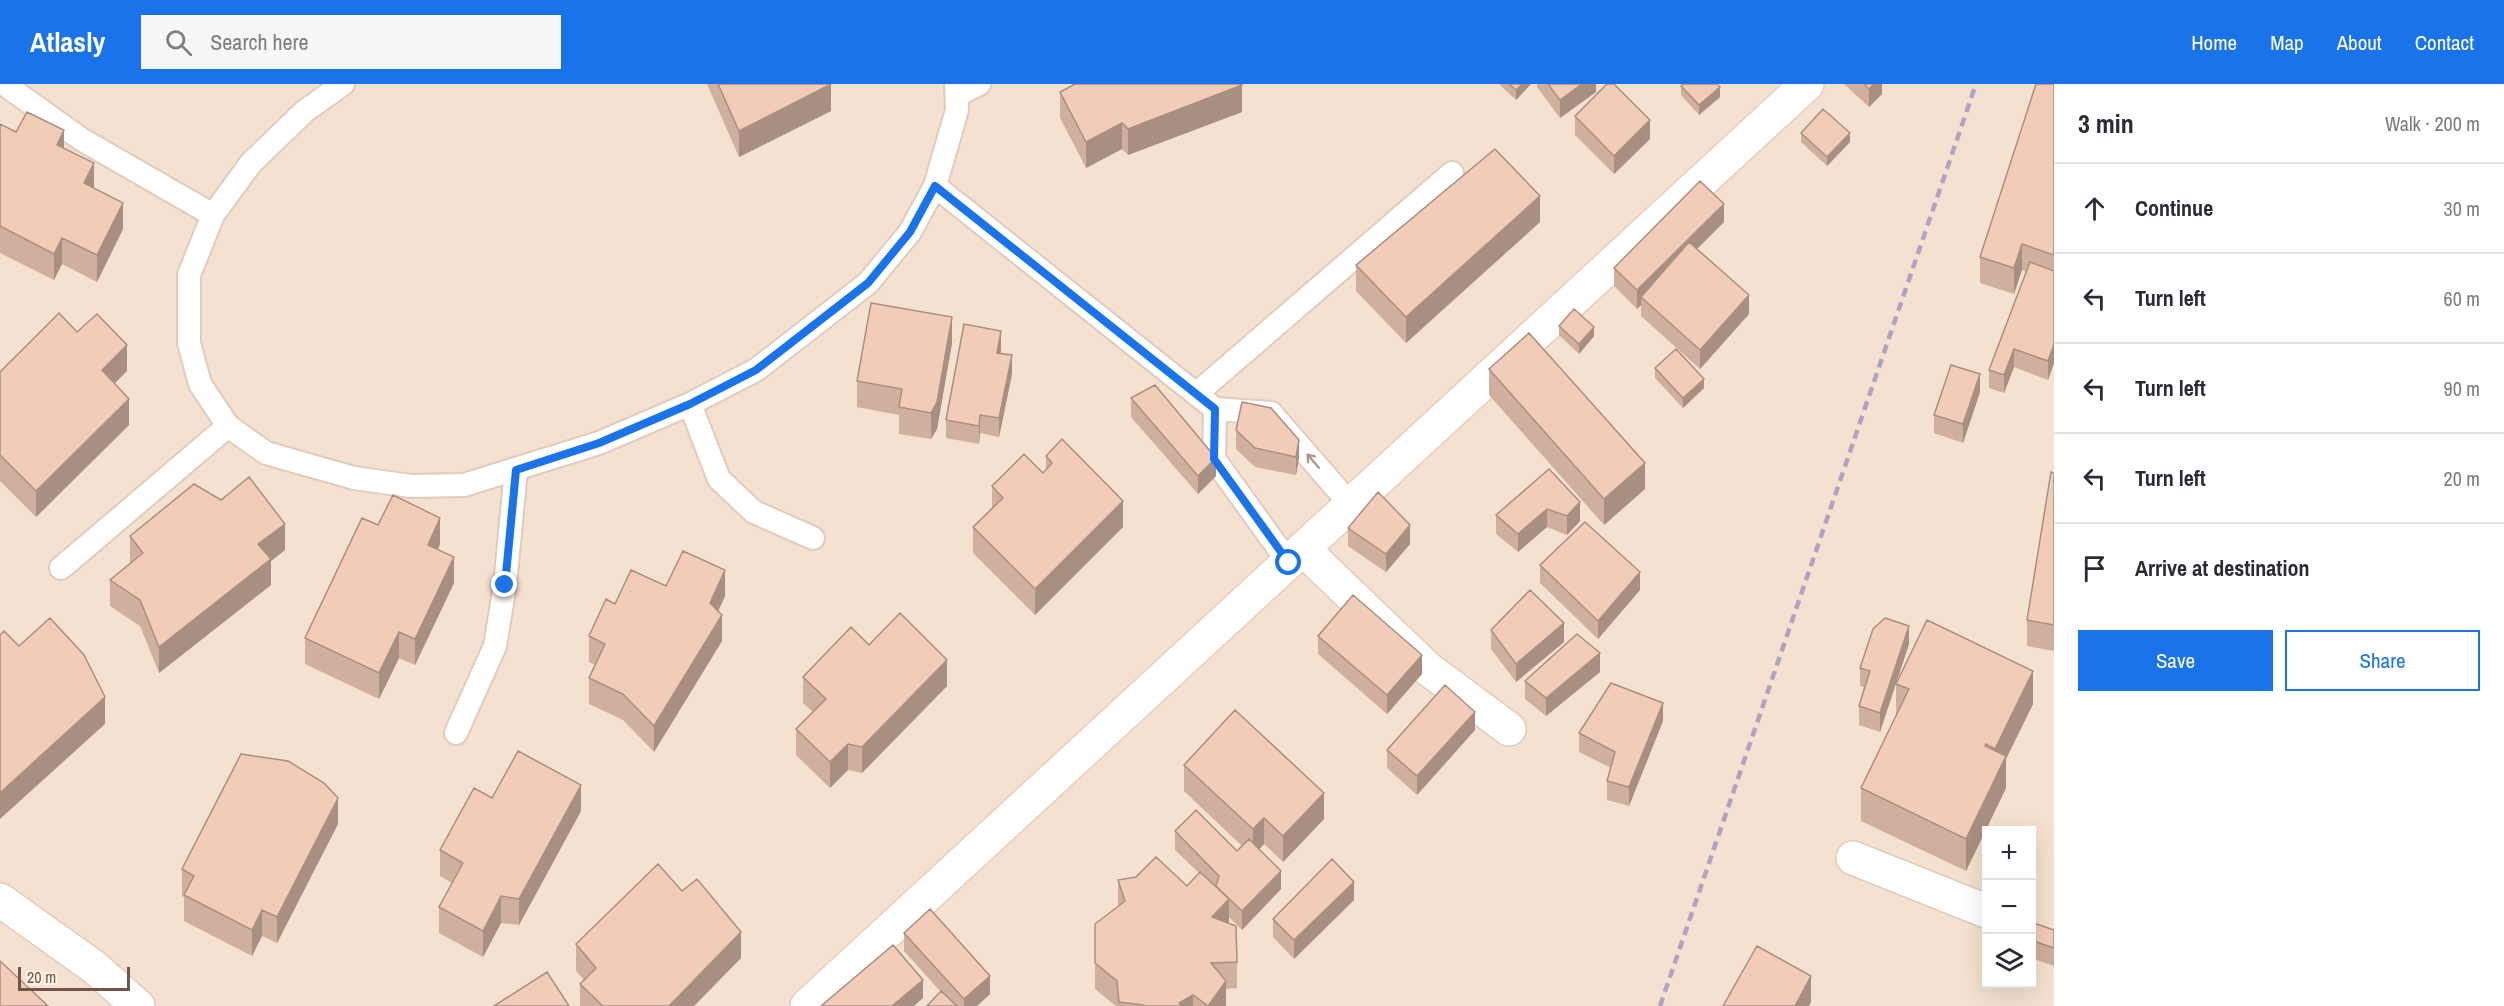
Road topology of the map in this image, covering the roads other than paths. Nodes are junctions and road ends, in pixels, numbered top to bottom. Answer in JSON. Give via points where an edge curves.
{"nodes":[{"id":1,"x":4,"y":84,"type":"edge"},
{"id":2,"x":343,"y":84,"type":"edge"},
{"id":3,"x":979,"y":84,"type":"edge"},
{"id":4,"x":1807,"y":84,"type":"edge"},
{"id":5,"x":957,"y":89,"type":"edge"},
{"id":6,"x":1452,"y":173,"type":"dead end"},
{"id":7,"x":935,"y":186,"type":"junction"},
{"id":8,"x":213,"y":215,"type":"junction"},
{"id":9,"x":1196,"y":394,"type":"junction"},
{"id":10,"x":690,"y":404,"type":"junction"},
{"id":11,"x":1215,"y":409,"type":"junction"},
{"id":12,"x":228,"y":426,"type":"junction"},
{"id":13,"x":516,"y":470,"type":"junction"},
{"id":14,"x":1351,"y":505,"type":"junction"},
{"id":15,"x":813,"y":538,"type":"dead end"},
{"id":16,"x":1296,"y":556,"type":"junction"},
{"id":17,"x":61,"y":568,"type":"dead end"},
{"id":18,"x":1509,"y":729,"type":"dead end"},
{"id":19,"x":456,"y":733,"type":"dead end"},
{"id":20,"x":1853,"y":858,"type":"dead end"},
{"id":21,"x":0,"y":900,"type":"edge"},
{"id":22,"x":1982,"y":909,"type":"edge"},
{"id":23,"x":138,"y":1006,"type":"edge"},
{"id":24,"x":807,"y":1006,"type":"edge"}],
"edges":[{"from":1,"to":8,"type":"lane","via":[[81,139]]},
{"from":2,"to":8,"type":"lane","via":[[305,111],[251,163]]},
{"from":3,"to":5,"type":"lane"},
{"from":4,"to":14,"type":"street"},
{"from":5,"to":7,"type":"lane","via":[[957,110]]},
{"from":6,"to":9,"type":"lane"},
{"from":7,"to":9,"type":"lane"},
{"from":7,"to":10,"type":"lane","via":[[910,232],[868,283],[756,370]]},
{"from":8,"to":12,"type":"lane","via":[[189,275],[189,343],[201,384]]},
{"from":9,"to":11,"type":"lane"},
{"from":10,"to":13,"type":"lane","via":[[599,443]]},
{"from":10,"to":15,"type":"lane","via":[[719,479],[754,512]]},
{"from":14,"to":11,"type":"lane","one_way":true,"via":[[1271,413]]},
{"from":11,"to":16,"type":"lane","via":[[1214,459]]},
{"from":12,"to":13,"type":"lane","via":[[266,453],[354,478],[411,486],[464,485]]},
{"from":12,"to":17,"type":"lane"},
{"from":13,"to":19,"type":"lane","via":[[495,646]]},
{"from":14,"to":16,"type":"street"},
{"from":16,"to":18,"type":"street","via":[[1426,668]]},
{"from":16,"to":24,"type":"street"},
{"from":20,"to":22,"type":"street"},
{"from":21,"to":23,"type":"street","via":[[94,967]]}]}
